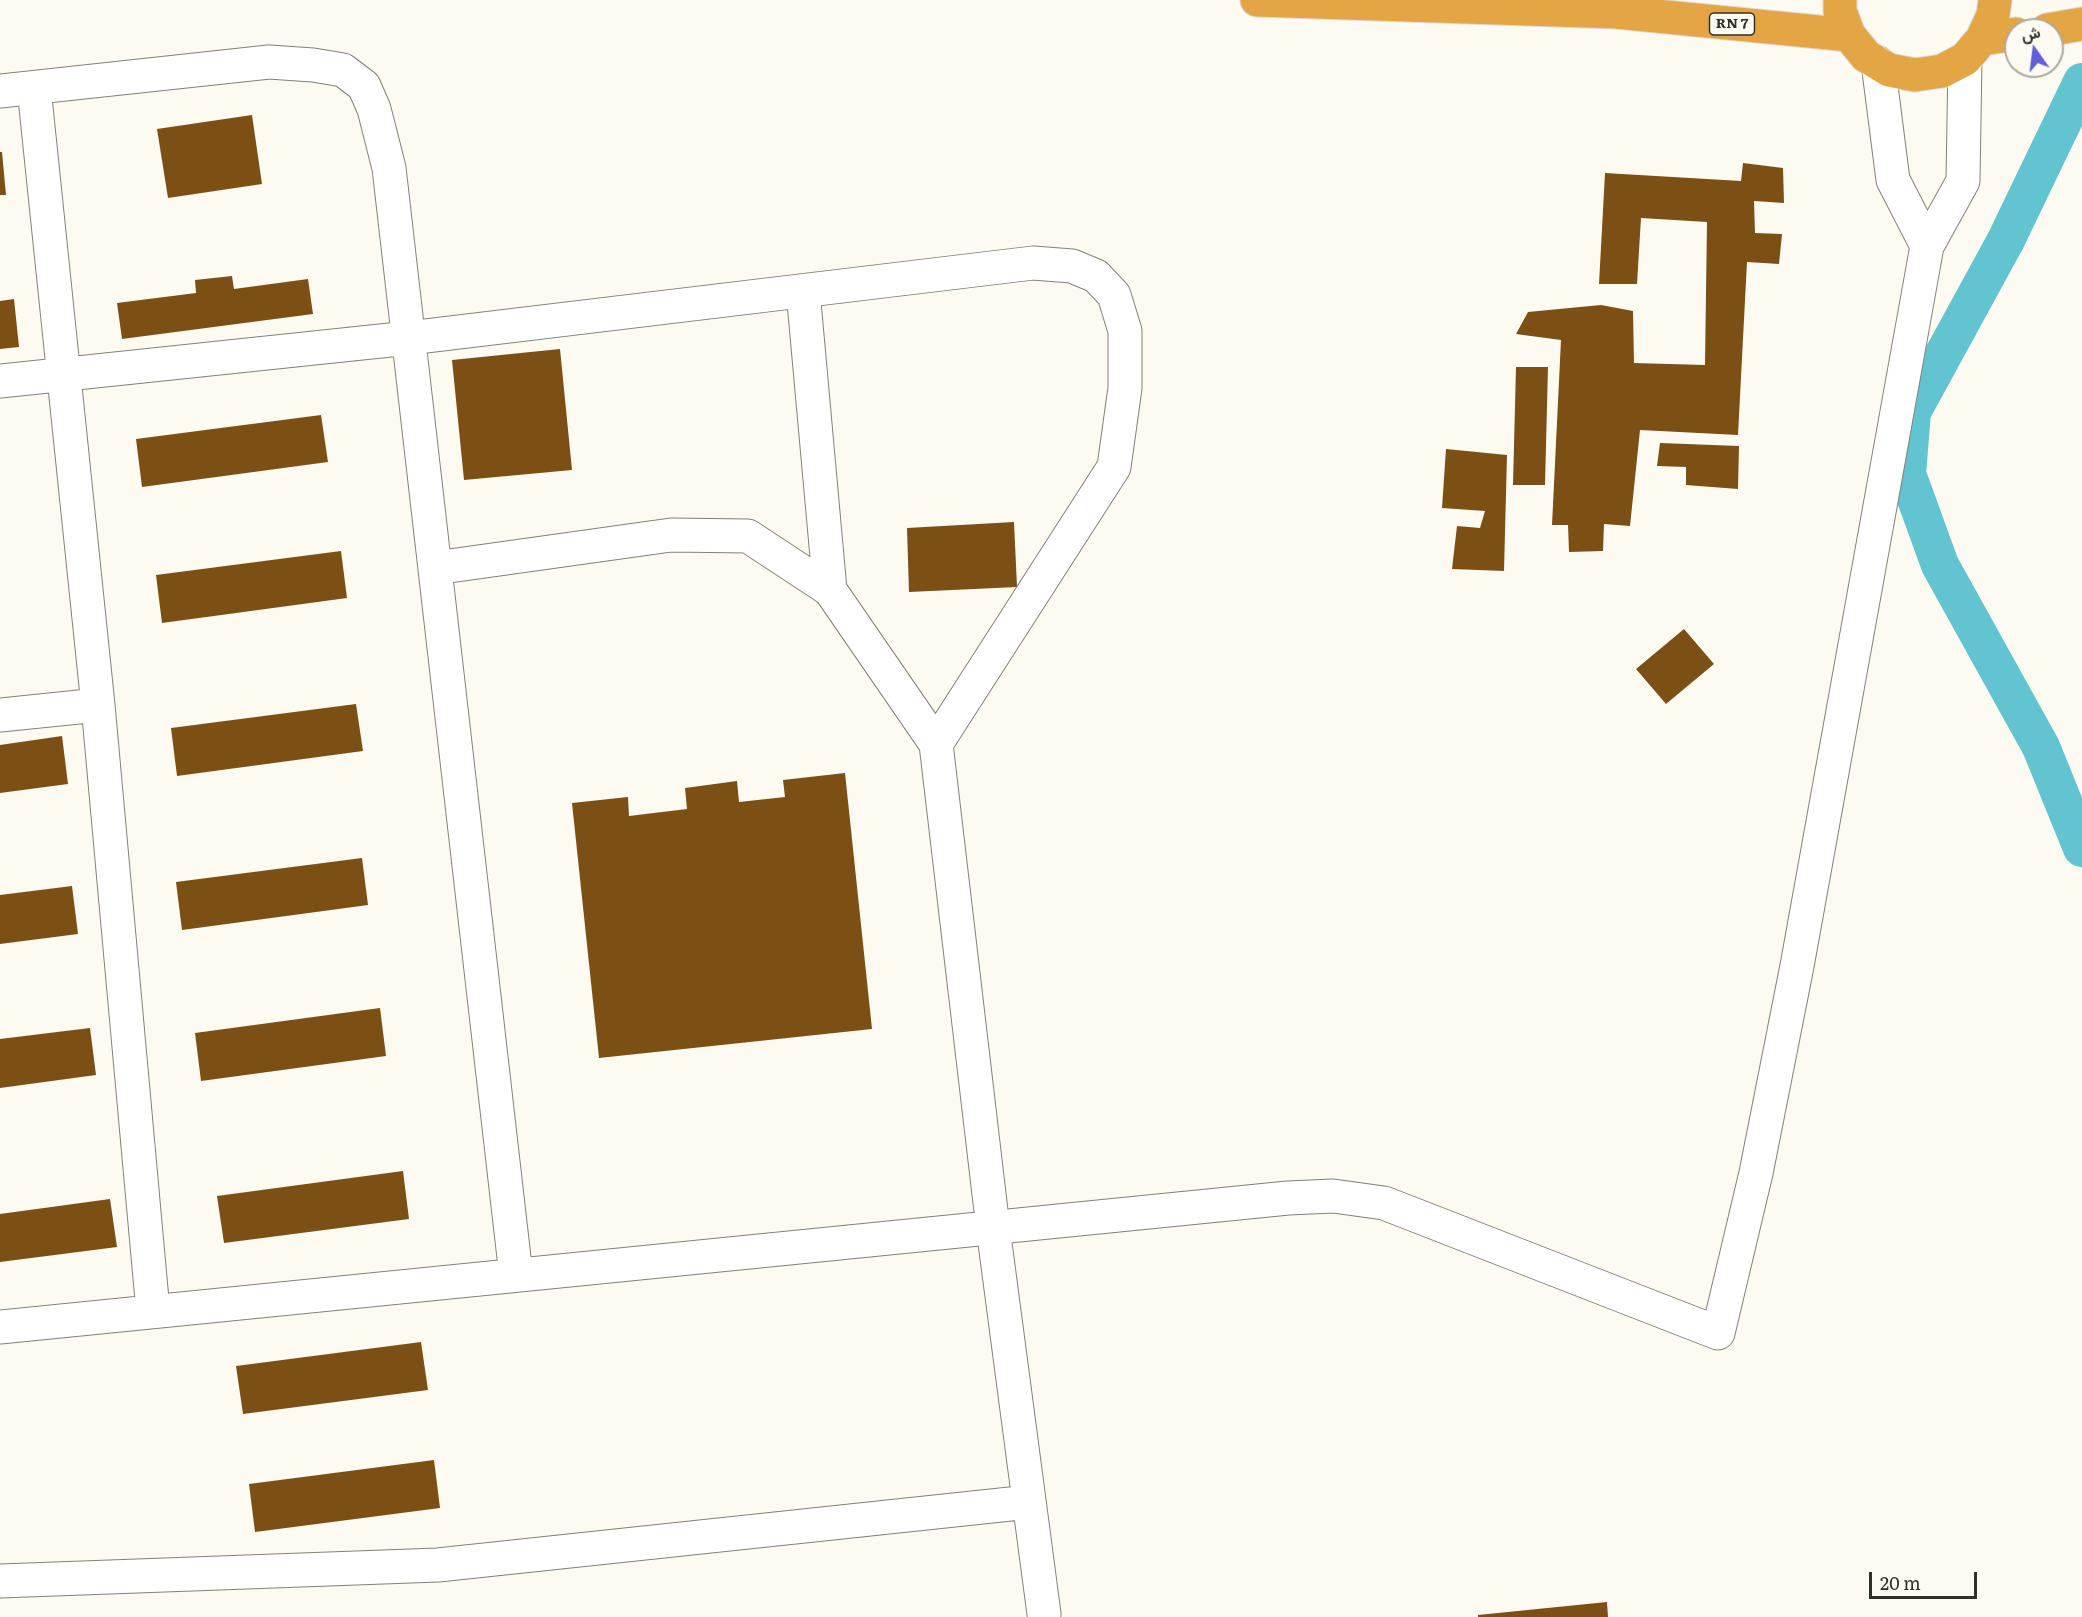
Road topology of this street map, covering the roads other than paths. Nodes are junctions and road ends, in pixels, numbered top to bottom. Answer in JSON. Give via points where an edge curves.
{"nodes":[{"id":1,"x":1257,"y":0,"type":"edge"},
{"id":2,"x":1840,"y":0,"type":"edge"},
{"id":3,"x":1995,"y":0,"type":"edge"},
{"id":4,"x":2082,"y":24,"type":"edge"},
{"id":5,"x":2064,"y":27,"type":"edge"},
{"id":6,"x":1849,"y":36,"type":"junction"},
{"id":7,"x":2004,"y":38,"type":"edge"},
{"id":8,"x":1974,"y":49,"type":"junction"},
{"id":9,"x":1878,"y":63,"type":"junction"},
{"id":10,"x":34,"y":88,"type":"junction"},
{"id":11,"x":0,"y":91,"type":"edge"},
{"id":12,"x":1927,"y":246,"type":"junction"},
{"id":13,"x":803,"y":291,"type":"junction"},
{"id":14,"x":409,"y":338,"type":"junction"},
{"id":15,"x":63,"y":374,"type":"junction"},
{"id":16,"x":0,"y":381,"type":"edge"},
{"id":17,"x":435,"y":568,"type":"junction"},
{"id":18,"x":830,"y":590,"type":"junction"},
{"id":19,"x":98,"y":705,"type":"junction"},
{"id":20,"x":0,"y":715,"type":"edge"},
{"id":21,"x":936,"y":744,"type":"junction"},
{"id":22,"x":993,"y":1228,"type":"junction"},
{"id":23,"x":516,"y":1275,"type":"junction"},
{"id":24,"x":153,"y":1311,"type":"junction"},
{"id":25,"x":0,"y":1327,"type":"edge"},
{"id":26,"x":1029,"y":1502,"type":"junction"},
{"id":27,"x":0,"y":1581,"type":"edge"},
{"id":28,"x":1044,"y":1614,"type":"dead end"}],
"edges":[{"from":1,"to":6,"type":"highway","number":"RN 7","via":[[1616,12]]},
{"from":2,"to":6,"type":"highway"},
{"from":3,"to":8,"type":"highway","via":[[1993,15]]},
{"from":4,"to":5,"type":"highway"},
{"from":6,"to":9,"type":"highway","via":[[1866,57]]},
{"from":7,"to":8,"type":"highway"},
{"from":8,"to":9,"type":"highway","via":[[1942,71],[1915,75],[1889,70]]},
{"from":8,"to":12,"type":"lane","via":[[1963,181]]},
{"from":9,"to":12,"type":"lane","via":[[1893,180]]},
{"from":10,"to":11,"type":"lane"},
{"from":10,"to":14,"type":"lane","via":[[269,62],[343,70],[364,86],[389,168]]},
{"from":10,"to":15,"type":"lane"},
{"from":12,"to":22,"type":"lane","via":[[1797,966],[1756,1173],[1718,1333],[1384,1203],[1333,1196],[1288,1198]]},
{"from":13,"to":14,"type":"lane"},
{"from":13,"to":18,"type":"lane"},
{"from":13,"to":21,"type":"lane","via":[[1033,263],[1072,266],[1096,276],[1114,295],[1125,330],[1125,388],[1114,467]]},
{"from":14,"to":15,"type":"lane"},
{"from":14,"to":17,"type":"lane"},
{"from":15,"to":16,"type":"lane"},
{"from":15,"to":19,"type":"lane"},
{"from":17,"to":18,"type":"lane","via":[[671,535],[748,536]]},
{"from":17,"to":23,"type":"lane"},
{"from":18,"to":21,"type":"lane"},
{"from":19,"to":20,"type":"lane"},
{"from":19,"to":24,"type":"lane"},
{"from":21,"to":22,"type":"lane"},
{"from":22,"to":23,"type":"lane"},
{"from":22,"to":26,"type":"lane"},
{"from":23,"to":24,"type":"lane"},
{"from":24,"to":25,"type":"lane"},
{"from":26,"to":27,"type":"lane","via":[[438,1565]]},
{"from":26,"to":28,"type":"lane"}]}
